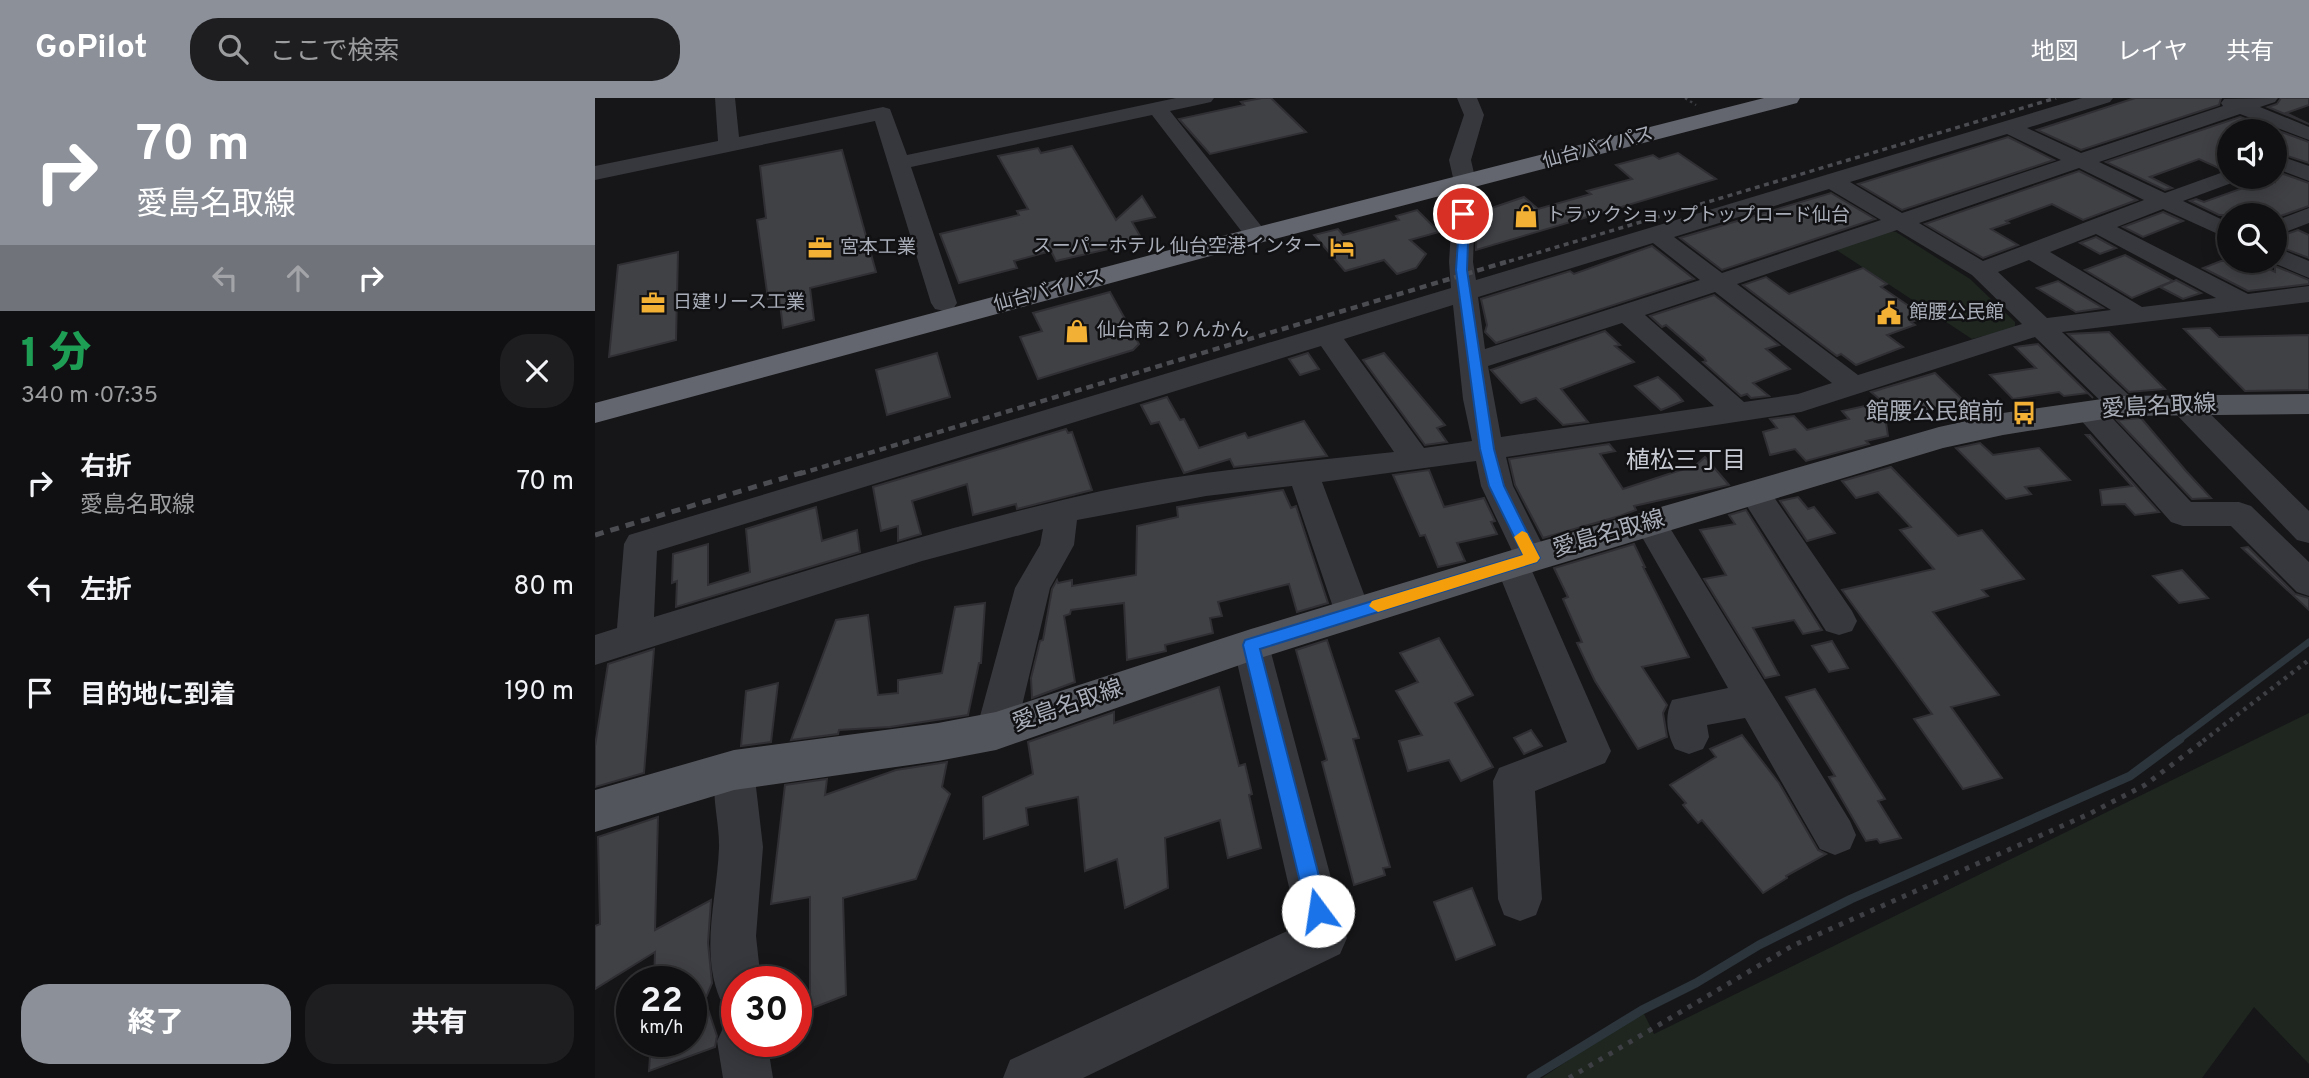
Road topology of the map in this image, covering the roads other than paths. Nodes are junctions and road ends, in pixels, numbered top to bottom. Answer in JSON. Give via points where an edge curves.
{"nodes":[{"id":1,"x":725,"y":98,"type":"edge"},
{"id":2,"x":1204,"y":98,"type":"edge"},
{"id":3,"x":1467,"y":98,"type":"edge"},
{"id":4,"x":1745,"y":98,"type":"edge"},
{"id":5,"x":1789,"y":98,"type":"edge"},
{"id":6,"x":2103,"y":98,"type":"edge"},
{"id":7,"x":2218,"y":98,"type":"edge"},
{"id":8,"x":2268,"y":98,"type":"edge"},
{"id":9,"x":2241,"y":107,"type":"junction"},
{"id":10,"x":1157,"y":108,"type":"junction"},
{"id":11,"x":2009,"y":127,"type":"junction"},
{"id":12,"x":2309,"y":134,"type":"edge"},
{"id":13,"x":729,"y":144,"type":"junction"},
{"id":14,"x":2309,"y":147,"type":"edge"},
{"id":15,"x":2081,"y":162,"type":"junction"},
{"id":16,"x":899,"y":163,"type":"junction"},
{"id":17,"x":595,"y":173,"type":"edge"},
{"id":18,"x":2309,"y":174,"type":"edge"},
{"id":19,"x":1463,"y":177,"type":"junction"},
{"id":20,"x":2217,"y":180,"type":"edge"},
{"id":21,"x":1832,"y":181,"type":"junction"},
{"id":22,"x":2162,"y":201,"type":"junction"},
{"id":23,"x":2309,"y":215,"type":"edge"},
{"id":24,"x":1899,"y":222,"type":"junction"},
{"id":25,"x":2287,"y":224,"type":"edge"},
{"id":26,"x":2098,"y":226,"type":"junction"},
{"id":27,"x":2217,"y":226,"type":"edge"},
{"id":28,"x":1250,"y":227,"type":"junction"},
{"id":29,"x":1657,"y":235,"type":"junction"},
{"id":30,"x":2031,"y":250,"type":"junction"},
{"id":31,"x":2287,"y":260,"type":"edge"},
{"id":32,"x":1981,"y":270,"type":"junction"},
{"id":33,"x":2309,"y":271,"type":"edge"},
{"id":34,"x":1717,"y":282,"type":"junction"},
{"id":35,"x":1467,"y":294,"type":"junction"},
{"id":36,"x":2309,"y":294,"type":"edge"},
{"id":37,"x":2243,"y":302,"type":"junction"},
{"id":38,"x":944,"y":303,"type":"junction"},
{"id":39,"x":1626,"y":313,"type":"junction"},
{"id":40,"x":2136,"y":314,"type":"junction"},
{"id":41,"x":2039,"y":327,"type":"junction"},
{"id":42,"x":1327,"y":335,"type":"junction"},
{"id":43,"x":1475,"y":360,"type":"junction"},
{"id":44,"x":1852,"y":385,"type":"junction"},
{"id":45,"x":595,"y":396,"type":"edge"},
{"id":46,"x":2309,"y":404,"type":"edge"},
{"id":47,"x":2184,"y":405,"type":"junction"},
{"id":48,"x":2106,"y":409,"type":"junction"},
{"id":49,"x":1738,"y":412,"type":"junction"},
{"id":50,"x":595,"y":413,"type":"edge"},
{"id":51,"x":1487,"y":449,"type":"junction"},
{"id":52,"x":1416,"y":460,"type":"junction"},
{"id":53,"x":1303,"y":473,"type":"junction"},
{"id":54,"x":1754,"y":492,"type":"junction"},
{"id":55,"x":1062,"y":512,"type":"junction"},
{"id":56,"x":1650,"y":523,"type":"junction"},
{"id":57,"x":2309,"y":531,"type":"edge"},
{"id":58,"x":1522,"y":561,"type":"junction"},
{"id":59,"x":2309,"y":583,"type":"edge"},
{"id":60,"x":1353,"y":613,"type":"junction"},
{"id":61,"x":1839,"y":621,"type":"dead end"},
{"id":62,"x":634,"y":638,"type":"junction"},
{"id":63,"x":1251,"y":645,"type":"junction"},
{"id":64,"x":595,"y":650,"type":"edge"},
{"id":65,"x":1755,"y":700,"type":"junction"},
{"id":66,"x":996,"y":731,"type":"junction"},
{"id":67,"x":1689,"y":737,"type":"dead end"},
{"id":68,"x":734,"y":770,"type":"junction"},
{"id":69,"x":595,"y":811,"type":"edge"},
{"id":70,"x":1835,"y":835,"type":"dead end"},
{"id":71,"x":1520,"y":899,"type":"dead end"},
{"id":72,"x":736,"y":966,"type":"edge"},
{"id":73,"x":745,"y":1057,"type":"edge"},
{"id":74,"x":748,"y":1078,"type":"edge"},
{"id":75,"x":1028,"y":1078,"type":"edge"}],
"edges":[{"from":1,"to":13,"type":"street"},
{"from":2,"to":10,"type":"street"},
{"from":3,"to":19,"type":"street","via":[[1473,115],[1463,146]]},
{"from":4,"to":19,"type":"highway","name":"仙台バイパス"},
{"from":5,"to":19,"type":"highway","name":"仙台バイパス"},
{"from":6,"to":11,"type":"street"},
{"from":7,"to":9,"type":"street"},
{"from":8,"to":9,"type":"street"},
{"from":9,"to":12,"type":"street"},
{"from":9,"to":15,"type":"street"},
{"from":10,"to":16,"type":"street"},
{"from":10,"to":28,"type":"street"},
{"from":11,"to":15,"type":"street"},
{"from":11,"to":21,"type":"street"},
{"from":13,"to":16,"type":"street","via":[[883,113]]},
{"from":13,"to":17,"type":"street"},
{"from":14,"to":18,"type":"street","via":[[2275,160]]},
{"from":15,"to":22,"type":"street"},
{"from":15,"to":24,"type":"street"},
{"from":16,"to":38,"type":"street"},
{"from":19,"to":28,"type":"highway","name":"仙台バイパス"},
{"from":19,"to":35,"type":"street","via":[[1461,262]]},
{"from":19,"to":50,"type":"highway","name":"仙台バイパス"},
{"from":20,"to":22,"type":"street"},
{"from":21,"to":24,"type":"street"},
{"from":21,"to":29,"type":"street"},
{"from":22,"to":26,"type":"street"},
{"from":22,"to":27,"type":"street"},
{"from":23,"to":25,"type":"street"},
{"from":24,"to":32,"type":"street"},
{"from":24,"to":34,"type":"street"},
{"from":26,"to":30,"type":"street"},
{"from":26,"to":37,"type":"street"},
{"from":28,"to":38,"type":"highway","name":"仙台バイパス"},
{"from":29,"to":34,"type":"street"},
{"from":29,"to":35,"type":"street"},
{"from":30,"to":32,"type":"street"},
{"from":30,"to":40,"type":"street"},
{"from":31,"to":33,"type":"street"},
{"from":32,"to":41,"type":"street"},
{"from":34,"to":39,"type":"street"},
{"from":34,"to":44,"type":"street"},
{"from":35,"to":42,"type":"street"},
{"from":35,"to":43,"type":"street"},
{"from":36,"to":37,"type":"street"},
{"from":37,"to":40,"type":"street"},
{"from":38,"to":45,"type":"highway","name":"仙台バイパス"},
{"from":39,"to":43,"type":"street"},
{"from":39,"to":49,"type":"street"},
{"from":40,"to":41,"type":"street"},
{"from":41,"to":44,"type":"street"},
{"from":41,"to":48,"type":"street"},
{"from":42,"to":52,"type":"street"},
{"from":42,"to":62,"type":"street","via":[[641,544]]},
{"from":43,"to":51,"type":"street"},
{"from":44,"to":49,"type":"street","via":[[1801,403]]},
{"from":46,"to":47,"type":"main road","name":"愛島名取線"},
{"from":47,"to":48,"type":"main road","name":"愛島名取線"},
{"from":47,"to":57,"type":"street"},
{"from":48,"to":54,"type":"main road","name":"愛島名取線","via":[[1939,439]]},
{"from":48,"to":59,"type":"street","via":[[2183,514],[2239,514]]},
{"from":49,"to":51,"type":"street"},
{"from":51,"to":52,"type":"street"},
{"from":51,"to":58,"type":"street"},
{"from":52,"to":53,"type":"street"},
{"from":53,"to":55,"type":"street","via":[[1206,485]]},
{"from":53,"to":60,"type":"street"},
{"from":54,"to":56,"type":"main road","name":"愛島名取線"},
{"from":54,"to":61,"type":"street"},
{"from":55,"to":62,"type":"street","via":[[919,549]]},
{"from":55,"to":66,"type":"street","via":[[1057,545],[1033,588]]},
{"from":56,"to":58,"type":"main road","name":"愛島名取線"},
{"from":56,"to":65,"type":"street"},
{"from":58,"to":60,"type":"main road","name":"愛島名取線"},
{"from":58,"to":71,"type":"street","via":[[1591,751],[1514,781]]},
{"from":60,"to":63,"type":"main road","name":"愛島名取線"},
{"from":62,"to":64,"type":"street"},
{"from":63,"to":66,"type":"main road","name":"愛島名取線"},
{"from":63,"to":75,"type":"street","via":[[1324,938]]},
{"from":65,"to":67,"type":"street","via":[[1686,712]]},
{"from":65,"to":70,"type":"street"},
{"from":66,"to":68,"type":"main road","name":"愛島名取線"},
{"from":68,"to":69,"type":"main road","name":"愛島名取線"},
{"from":68,"to":72,"type":"street","via":[[741,848],[733,936]]},
{"from":73,"to":74,"type":"street"}]}
